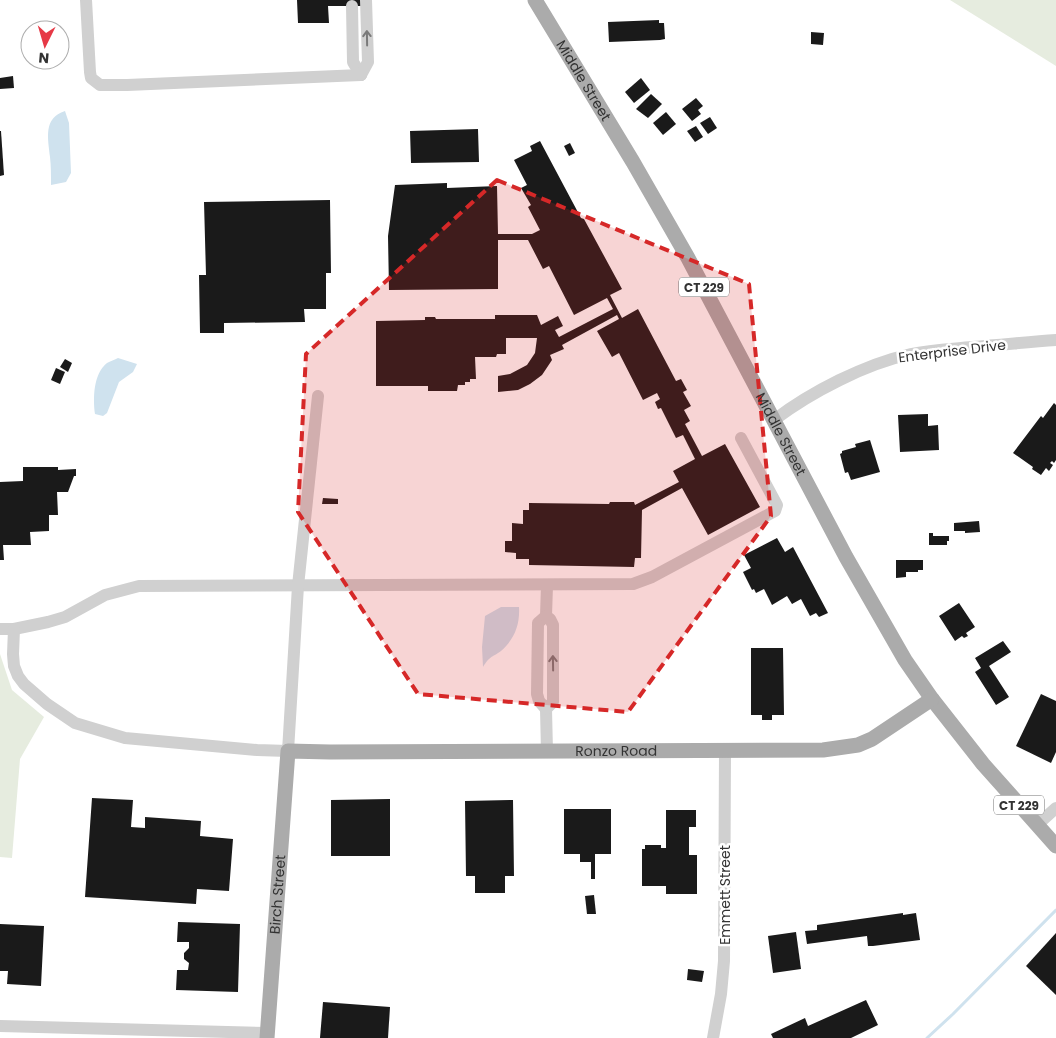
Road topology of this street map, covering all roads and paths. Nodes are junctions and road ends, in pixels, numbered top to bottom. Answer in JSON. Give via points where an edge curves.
{"nodes":[{"id":1,"x":86,"y":0,"type":"edge"},
{"id":2,"x":366,"y":0,"type":"edge"},
{"id":3,"x":535,"y":0,"type":"edge"},
{"id":4,"x":352,"y":6,"type":"dead end"},
{"id":5,"x":361,"y":74,"type":"junction"},
{"id":6,"x":1056,"y":340,"type":"edge"},
{"id":7,"x":318,"y":396,"type":"dead end"},
{"id":8,"x":774,"y":420,"type":"junction"},
{"id":9,"x":741,"y":438,"type":"dead end"},
{"id":10,"x":546,"y":584,"type":"junction"},
{"id":11,"x":298,"y":586,"type":"junction"},
{"id":12,"x":0,"y":629,"type":"edge"},
{"id":13,"x":14,"y":630,"type":"junction"},
{"id":14,"x":932,"y":699,"type":"junction"},
{"id":15,"x":288,"y":751,"type":"junction"},
{"id":16,"x":725,"y":751,"type":"junction"},
{"id":17,"x":547,"y":752,"type":"junction"},
{"id":18,"x":1056,"y":808,"type":"edge"},
{"id":19,"x":1037,"y":825,"type":"junction"},
{"id":20,"x":1056,"y":846,"type":"edge"},
{"id":21,"x":0,"y":1026,"type":"edge"},
{"id":22,"x":118,"y":1034,"type":"edge"},
{"id":23,"x":267,"y":1036,"type":"edge"},
{"id":24,"x":713,"y":1038,"type":"edge"}],
"edges":[{"from":1,"to":5,"type":"street","via":[[90,72],[100,85]]},
{"from":5,"to":2,"type":"street","one_way":true,"via":[[368,62]]},
{"from":3,"to":8,"type":"main road","name":"Middle Street","number":"CT 229","via":[[671,227]]},
{"from":4,"to":5,"type":"street","via":[[352,62]]},
{"from":6,"to":8,"type":"street","name":"Enterprise Drive","via":[[937,350],[889,359],[849,376],[789,408]]},
{"from":7,"to":11,"type":"street"},
{"from":8,"to":14,"type":"main road","name":"Middle Street","number":"CT 229","via":[[875,609]]},
{"from":9,"to":10,"type":"street","via":[[777,505],[775,511],[633,584]]},
{"from":10,"to":11,"type":"street"},
{"from":10,"to":17,"type":"street","via":[[546,616],[553,625],[554,667],[553,702],[546,709]]},
{"from":11,"to":13,"type":"street","via":[[139,586],[105,595],[65,617]]},
{"from":11,"to":15,"type":"street"},
{"from":12,"to":13,"type":"street"},
{"from":13,"to":15,"type":"street","via":[[14,666],[18,676],[47,704],[75,723],[125,738]]},
{"from":14,"to":16,"type":"main road","name":"Ronzo Road","via":[[888,730],[858,745],[823,750]]},
{"from":14,"to":19,"type":"main road","name":"Middle Street","number":"CT 229"},
{"from":15,"to":17,"type":"main road","name":"Ronzo Road"},
{"from":15,"to":23,"type":"main road","name":"Birch Street"},
{"from":16,"to":17,"type":"main road","name":"Ronzo Road"},
{"from":16,"to":24,"type":"street","name":"Emmett Street","via":[[724,961]]},
{"from":18,"to":19,"type":"street"},
{"from":19,"to":20,"type":"main road","name":"Middle Street","number":"CT 229"},
{"from":21,"to":22,"type":"street"},
{"from":22,"to":23,"type":"street"}]}
